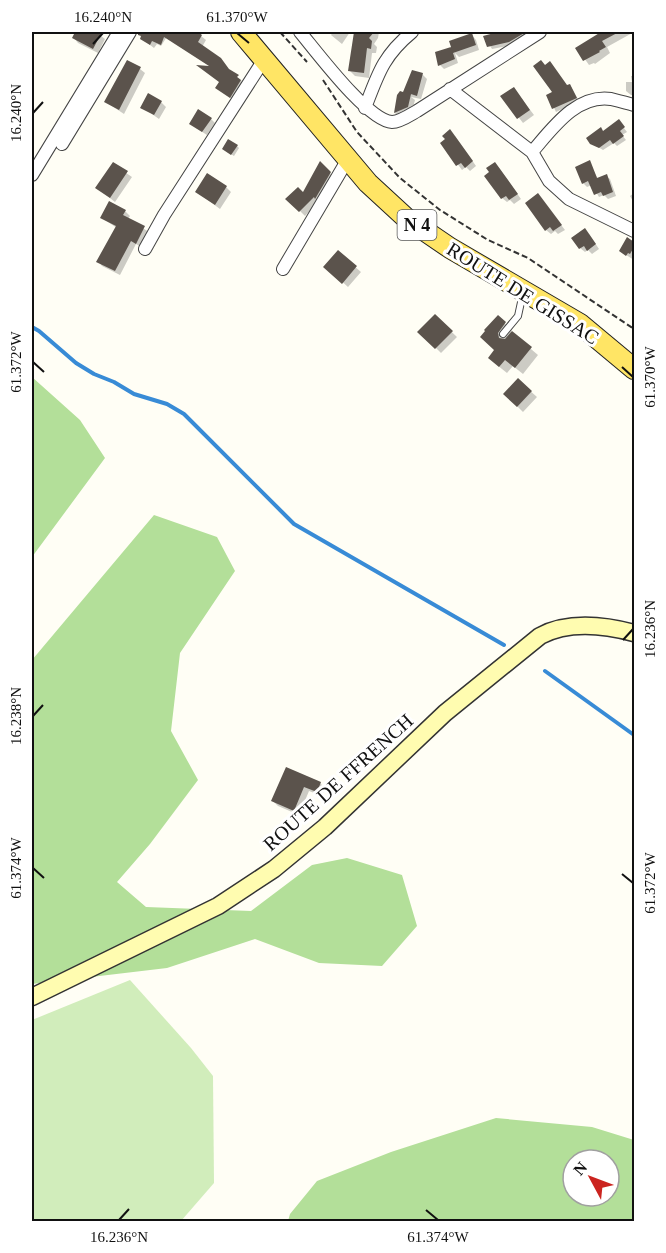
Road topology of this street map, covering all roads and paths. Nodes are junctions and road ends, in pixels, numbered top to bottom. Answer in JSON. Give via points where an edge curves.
{"nodes":[{"id":1,"x":119,"y":32,"type":"edge"},
{"id":2,"x":130,"y":32,"type":"edge"},
{"id":3,"x":241,"y":32,"type":"edge"},
{"id":4,"x":280,"y":32,"type":"edge"},
{"id":5,"x":300,"y":32,"type":"edge"},
{"id":6,"x":412,"y":32,"type":"edge"},
{"id":7,"x":540,"y":32,"type":"edge"},
{"id":8,"x":265,"y":58,"type":"junction"},
{"id":9,"x":308,"y":62,"type":"dead end"},
{"id":10,"x":319,"y":76,"type":"dead end"},
{"id":11,"x":450,"y":89,"type":"junction"},
{"id":12,"x":634,"y":105,"type":"edge"},
{"id":13,"x":365,"y":108,"type":"junction"},
{"id":14,"x":62,"y":144,"type":"dead end"},
{"id":15,"x":532,"y":152,"type":"junction"},
{"id":16,"x":348,"y":159,"type":"junction"},
{"id":17,"x":32,"y":175,"type":"edge"},
{"id":18,"x":634,"y":231,"type":"edge"},
{"id":19,"x":145,"y":249,"type":"dead end"},
{"id":20,"x":283,"y":269,"type":"dead end"},
{"id":21,"x":523,"y":292,"type":"junction"},
{"id":22,"x":634,"y":329,"type":"edge"},
{"id":23,"x":503,"y":334,"type":"dead end"},
{"id":24,"x":634,"y":369,"type":"edge"},
{"id":25,"x":634,"y":633,"type":"edge"},
{"id":26,"x":32,"y":997,"type":"edge"}],
"edges":[{"from":1,"to":17,"type":"street"},
{"from":2,"to":14,"type":"street"},
{"from":3,"to":8,"type":"main road","name":"ROUTE DE GISSAC","number":"N 4"},
{"from":4,"to":9,"type":"path"},
{"from":5,"to":13,"type":"street"},
{"from":6,"to":13,"type":"street","via":[[380,69]]},
{"from":7,"to":11,"type":"street"},
{"from":8,"to":16,"type":"main road","name":"ROUTE DE GISSAC","number":"N 4"},
{"from":8,"to":19,"type":"street"},
{"from":10,"to":22,"type":"path","via":[[363,138],[400,178],[440,210],[488,240],[528,258]]},
{"from":11,"to":13,"type":"street","via":[[392,122]]},
{"from":11,"to":15,"type":"street"},
{"from":12,"to":15,"type":"street","via":[[609,99],[590,101],[570,111]]},
{"from":15,"to":18,"type":"street","via":[[549,181],[569,199]]},
{"from":16,"to":20,"type":"street"},
{"from":16,"to":21,"type":"main road","name":"ROUTE DE GISSAC","number":"N 4","via":[[406,218]]},
{"from":21,"to":23,"type":"lane","via":[[518,316]]},
{"from":21,"to":24,"type":"main road","name":"ROUTE DE GISSAC","number":"N 4","via":[[580,324]]},
{"from":25,"to":26,"type":"main road","name":"ROUTE DE FFRENCH","via":[[606,627],[568,627],[540,636],[446,713],[325,827],[274,869],[218,906]]}]}
